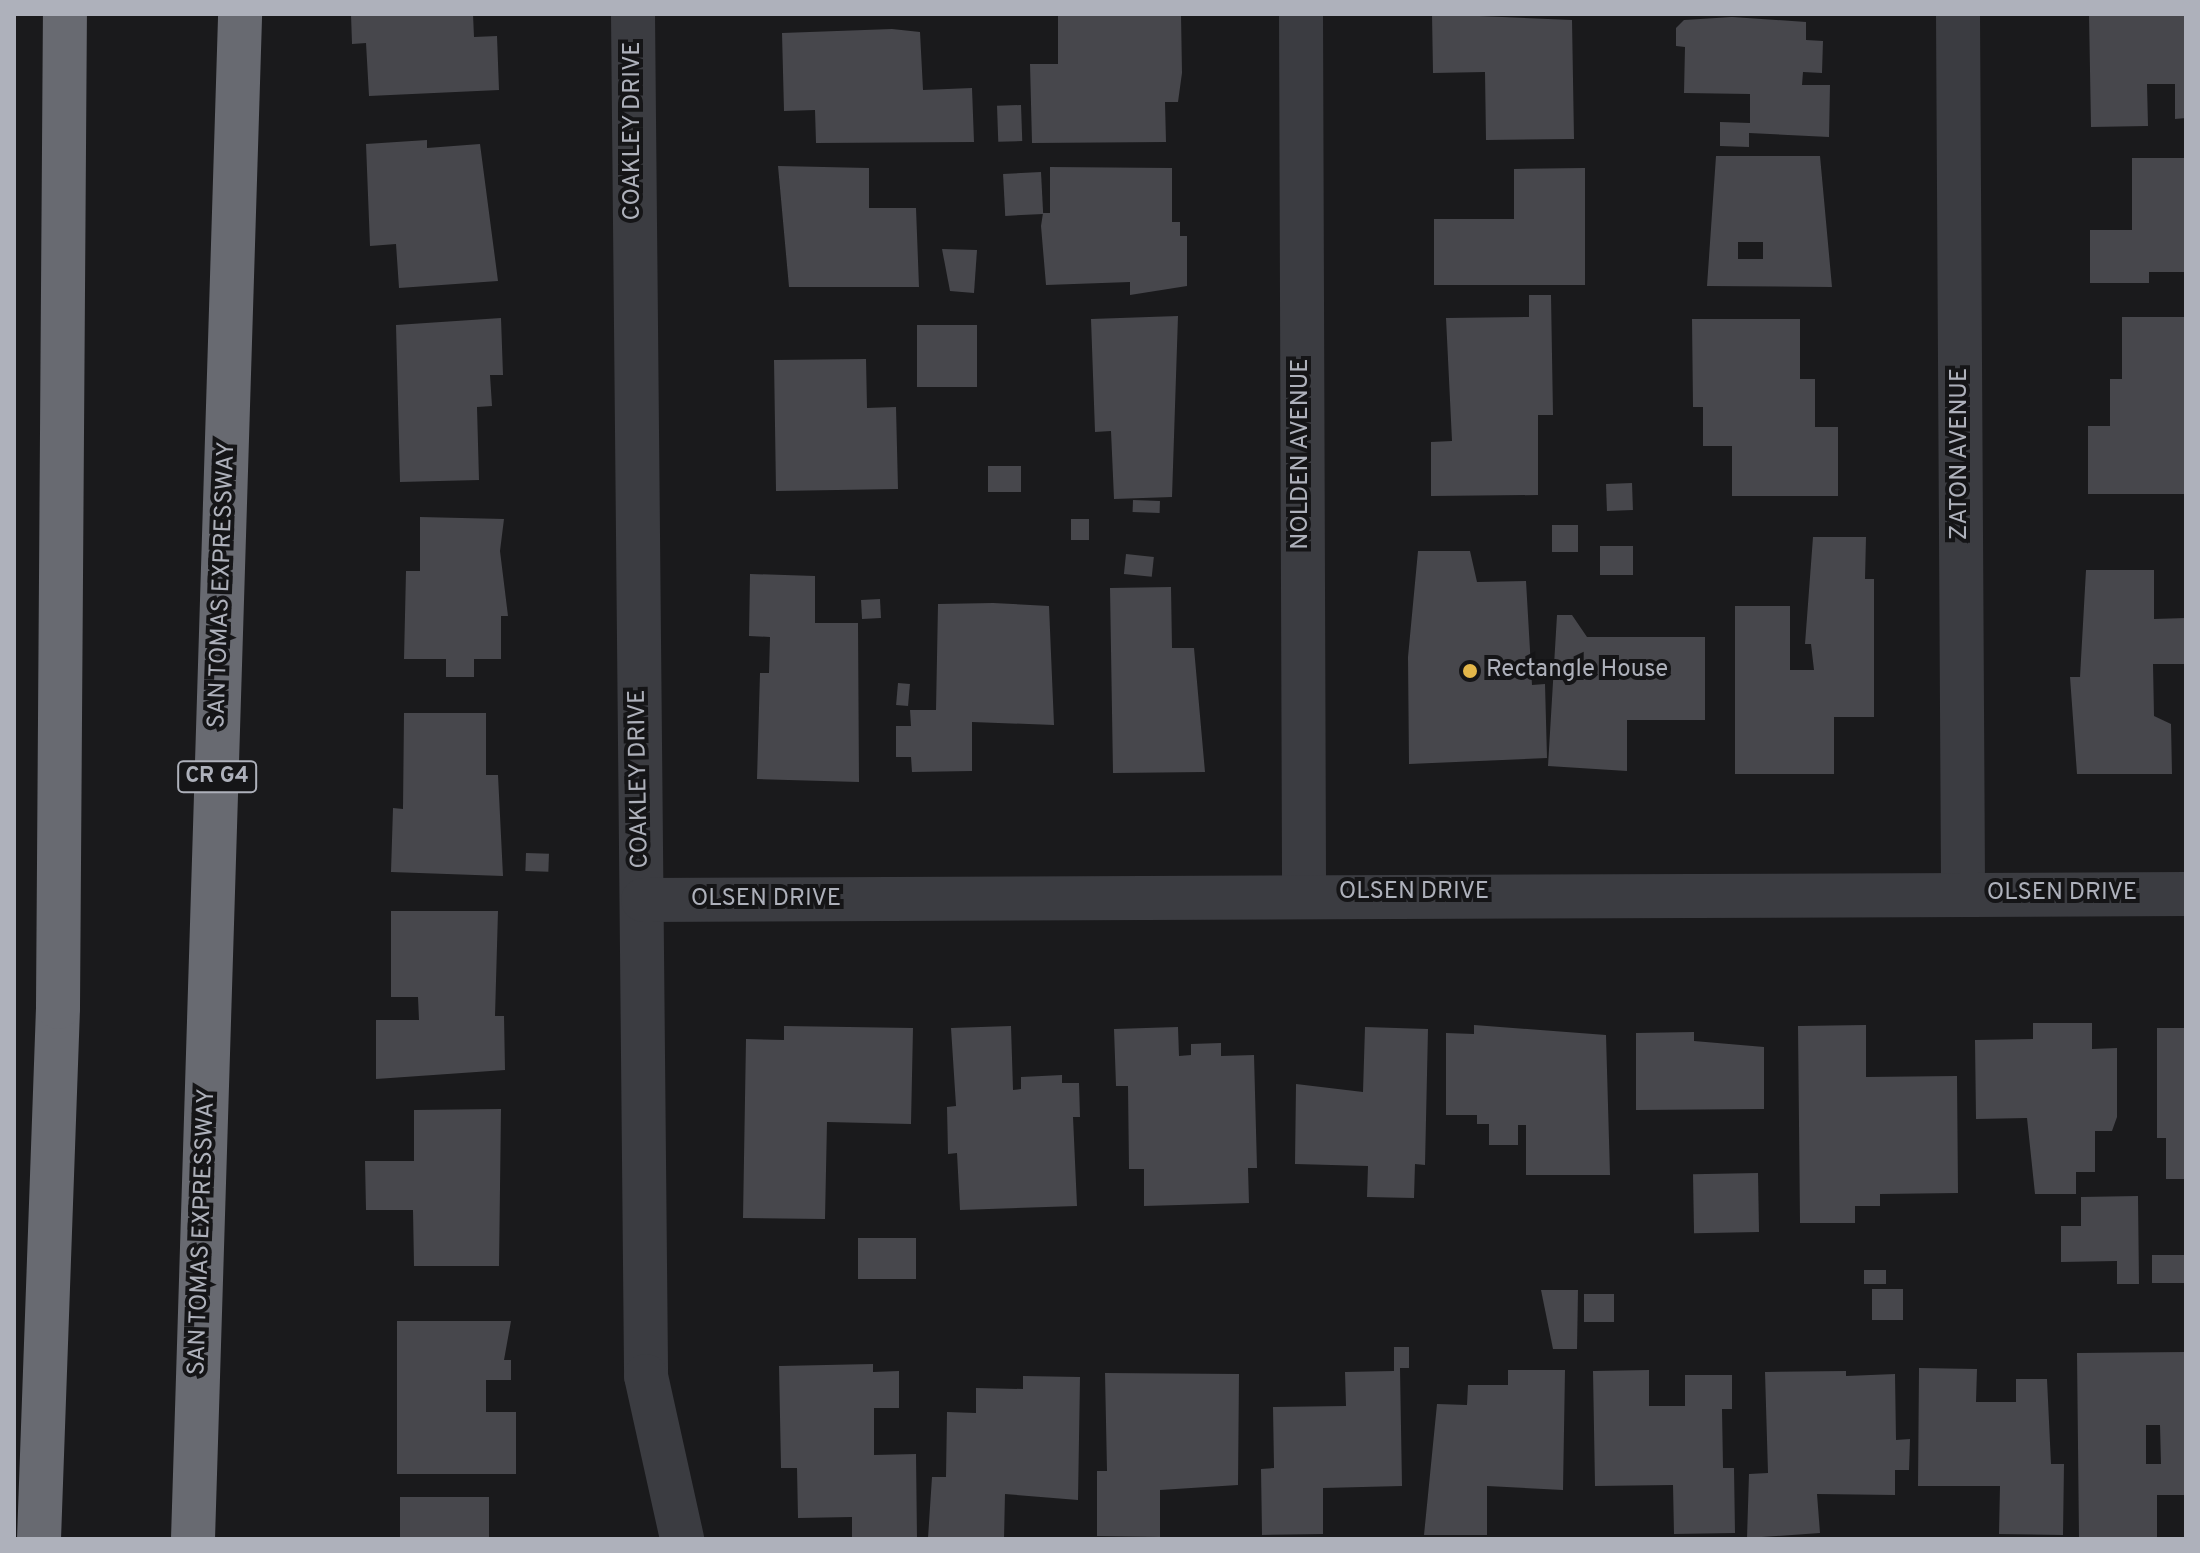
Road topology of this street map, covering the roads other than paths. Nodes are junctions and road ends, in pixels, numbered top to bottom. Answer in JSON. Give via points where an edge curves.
{"nodes":[{"id":1,"x":65,"y":14,"type":"edge"},
{"id":2,"x":240,"y":14,"type":"edge"},
{"id":3,"x":633,"y":14,"type":"edge"},
{"id":4,"x":1301,"y":14,"type":"edge"},
{"id":5,"x":1958,"y":14,"type":"edge"},
{"id":6,"x":1304,"y":894,"type":"junction"},
{"id":7,"x":1963,"y":894,"type":"junction"},
{"id":8,"x":2186,"y":894,"type":"edge"},
{"id":9,"x":643,"y":900,"type":"junction"},
{"id":10,"x":39,"y":1539,"type":"edge"},
{"id":11,"x":193,"y":1539,"type":"edge"},
{"id":12,"x":682,"y":1539,"type":"edge"}],
"edges":[{"from":1,"to":10,"type":"highway","via":[[58,1007]]},
{"from":2,"to":11,"type":"highway","name":"SAN TOMAS EXPRESSWAY","number":"CR G4"},
{"from":3,"to":9,"type":"street","name":"COAKLEY DRIVE"},
{"from":4,"to":6,"type":"street","name":"NOLDEN AVENUE"},
{"from":5,"to":7,"type":"street","name":"ZATON AVENUE"},
{"from":6,"to":7,"type":"street","name":"OLSEN DRIVE"},
{"from":6,"to":9,"type":"street","name":"OLSEN DRIVE"},
{"from":7,"to":8,"type":"street","name":"OLSEN DRIVE"},
{"from":9,"to":12,"type":"street","name":"COAKLEY DRIVE","via":[[646,1376]]}]}
